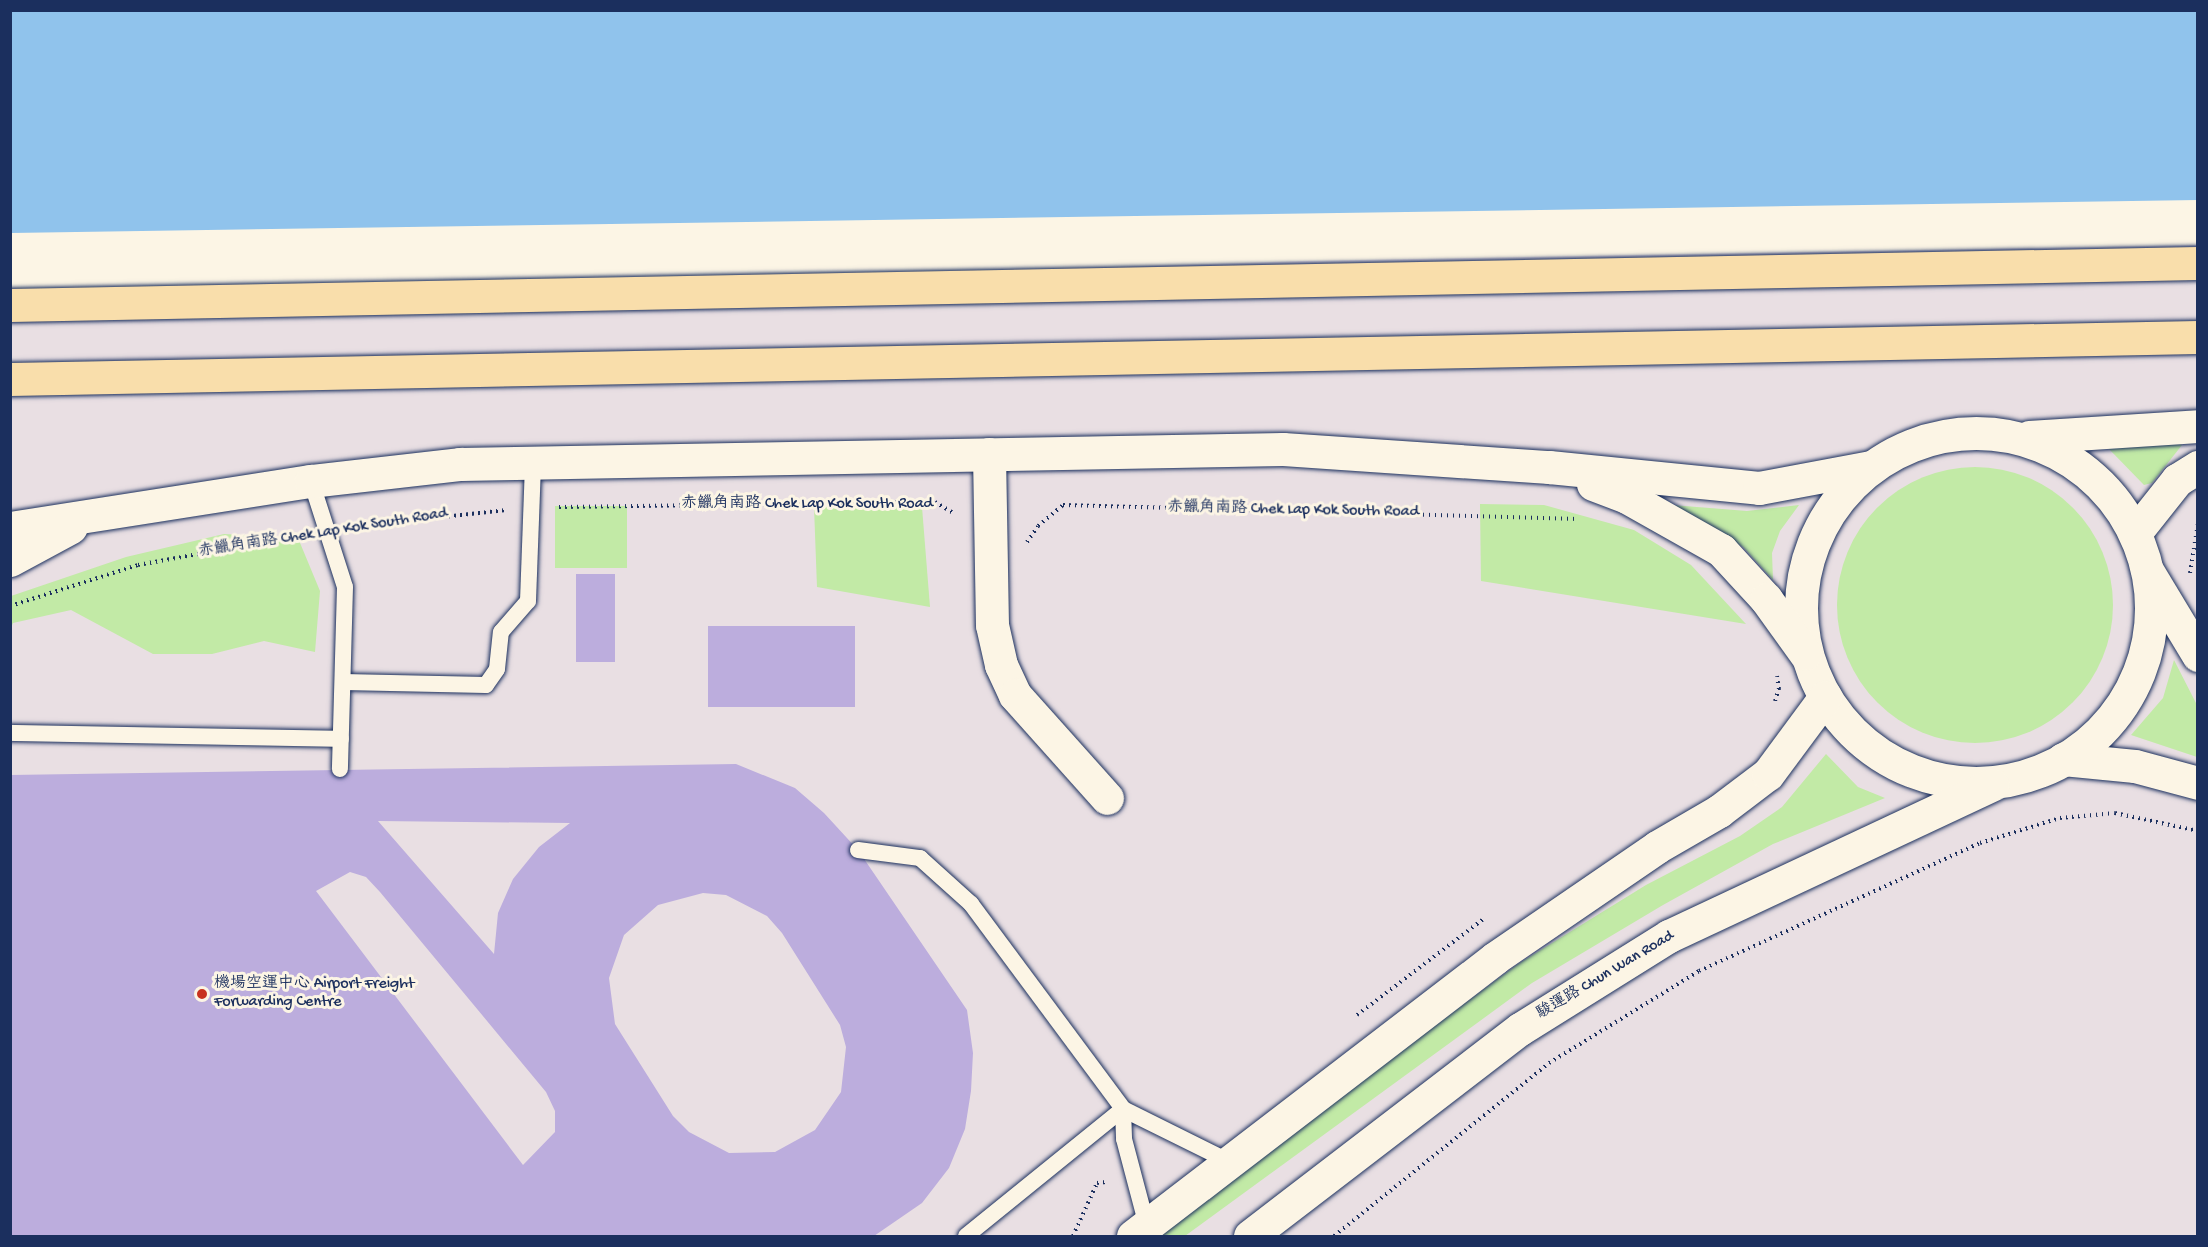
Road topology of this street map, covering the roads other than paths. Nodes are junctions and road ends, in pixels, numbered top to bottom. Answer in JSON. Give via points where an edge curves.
{"nodes":[{"id":1,"x":2198,"y":263,"type":"edge"},
{"id":2,"x":10,"y":305,"type":"edge"},
{"id":3,"x":2198,"y":337,"type":"edge"},
{"id":4,"x":10,"y":379,"type":"edge"},
{"id":5,"x":2198,"y":426,"type":"edge"},
{"id":6,"x":2018,"y":438,"type":"junction"},
{"id":7,"x":990,"y":454,"type":"junction"},
{"id":8,"x":533,"y":463,"type":"junction"},
{"id":9,"x":1549,"y":467,"type":"junction"},
{"id":10,"x":1871,"y":467,"type":"junction"},
{"id":11,"x":2198,"y":467,"type":"edge"},
{"id":12,"x":311,"y":481,"type":"junction"},
{"id":13,"x":89,"y":518,"type":"junction"},
{"id":14,"x":10,"y":528,"type":"edge"},
{"id":15,"x":2135,"y":532,"type":"junction"},
{"id":16,"x":10,"y":560,"type":"edge"},
{"id":17,"x":2148,"y":572,"type":"junction"},
{"id":18,"x":1805,"y":653,"type":"junction"},
{"id":19,"x":2198,"y":655,"type":"edge"},
{"id":20,"x":343,"y":682,"type":"junction"},
{"id":21,"x":1824,"y":697,"type":"junction"},
{"id":22,"x":10,"y":733,"type":"edge"},
{"id":23,"x":341,"y":739,"type":"junction"},
{"id":24,"x":2063,"y":759,"type":"junction"},
{"id":25,"x":340,"y":769,"type":"dead end"},
{"id":26,"x":2002,"y":780,"type":"junction"},
{"id":27,"x":2198,"y":783,"type":"edge"},
{"id":28,"x":1107,"y":798,"type":"dead end"},
{"id":29,"x":858,"y":850,"type":"dead end"},
{"id":30,"x":1124,"y":1109,"type":"junction"},
{"id":31,"x":1230,"y":1162,"type":"junction"},
{"id":32,"x":1140,"y":1231,"type":"edge"},
{"id":33,"x":966,"y":1236,"type":"edge"},
{"id":34,"x":1250,"y":1236,"type":"edge"}],
"edges":[{"from":1,"to":2,"type":"highway"},
{"from":3,"to":4,"type":"highway"},
{"from":5,"to":6,"type":"street"},
{"from":6,"to":10,"type":"street","via":[[1979,433],[1941,436],[1905,448]]},
{"from":6,"to":15,"type":"street","via":[[2041,445],[2085,470],[2119,506]]},
{"from":7,"to":8,"type":"street"},
{"from":7,"to":9,"type":"street","via":[[1283,449]]},
{"from":7,"to":28,"type":"street","via":[[992,625],[1000,665],[1015,695]]},
{"from":8,"to":12,"type":"street","via":[[459,464]]},
{"from":8,"to":20,"type":"lane","via":[[528,602],[501,632],[497,669],[486,685]]},
{"from":9,"to":10,"type":"street","via":[[1759,488]]},
{"from":9,"to":18,"type":"street","via":[[1627,497],[1721,550],[1766,600]]},
{"from":10,"to":18,"type":"street","via":[[1839,499],[1815,538],[1802,581]]},
{"from":11,"to":15,"type":"street","via":[[2177,480]]},
{"from":12,"to":13,"type":"street"},
{"from":12,"to":20,"type":"lane","via":[[345,587]]},
{"from":13,"to":14,"type":"street"},
{"from":13,"to":16,"type":"street"},
{"from":15,"to":17,"type":"street"},
{"from":17,"to":19,"type":"street"},
{"from":17,"to":24,"type":"street","via":[[2151,616],[2143,658],[2126,698],[2098,733]]},
{"from":18,"to":21,"type":"street"},
{"from":20,"to":23,"type":"lane"},
{"from":21,"to":26,"type":"street","via":[[1850,730],[1881,756],[1930,776],[1960,782]]},
{"from":21,"to":31,"type":"street","via":[[1768,774],[1719,811],[1658,847],[1495,958]]},
{"from":22,"to":23,"type":"lane"},
{"from":23,"to":25,"type":"lane"},
{"from":24,"to":26,"type":"street","via":[[2033,773]]},
{"from":24,"to":27,"type":"street","via":[[2135,766]]},
{"from":26,"to":34,"type":"street","name":"駿運路 Chun Wan Road","via":[[1669,936],[1520,1029]]},
{"from":29,"to":30,"type":"lane","via":[[920,858],[971,904]]},
{"from":30,"to":31,"type":"lane"},
{"from":30,"to":32,"type":"lane","via":[[1124,1139]]},
{"from":30,"to":33,"type":"lane"},
{"from":31,"to":32,"type":"street"}]}
